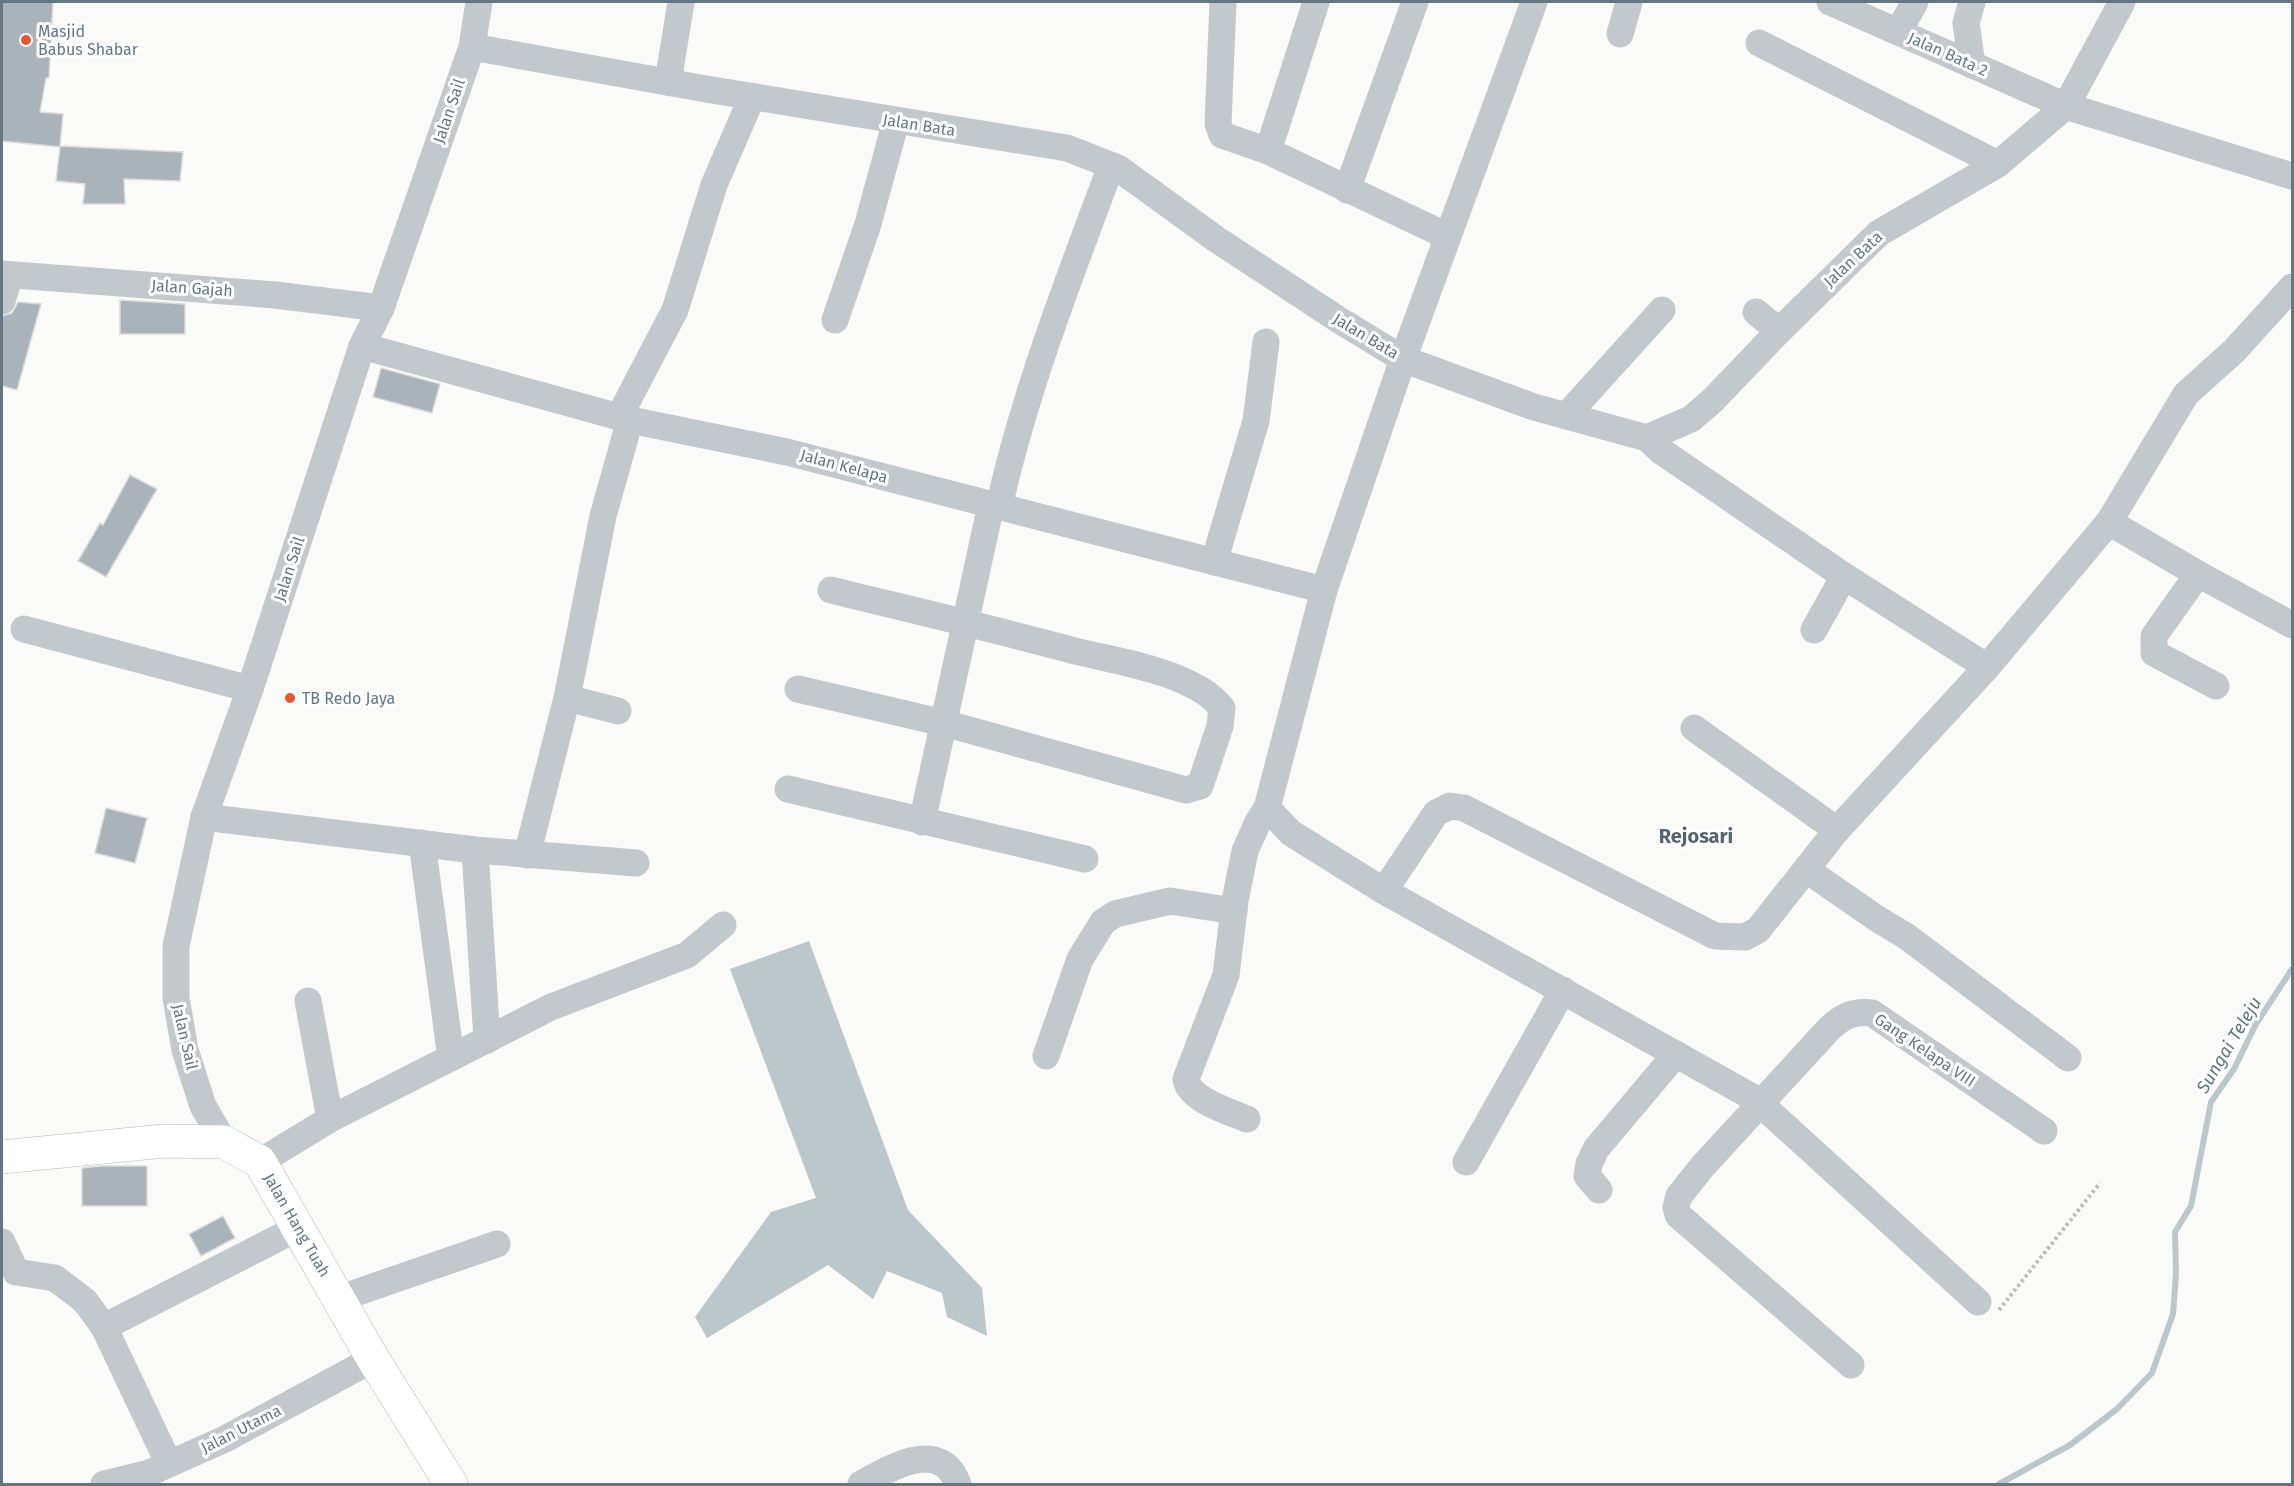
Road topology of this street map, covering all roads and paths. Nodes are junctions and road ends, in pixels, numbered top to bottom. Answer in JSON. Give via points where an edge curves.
{"nodes":[{"id":1,"x":479,"y":2,"type":"edge"},
{"id":2,"x":681,"y":2,"type":"edge"},
{"id":3,"x":1223,"y":2,"type":"edge"},
{"id":4,"x":1316,"y":2,"type":"edge"},
{"id":5,"x":1415,"y":2,"type":"edge"},
{"id":6,"x":1534,"y":2,"type":"edge"},
{"id":7,"x":1629,"y":2,"type":"edge"},
{"id":8,"x":1830,"y":2,"type":"edge"},
{"id":9,"x":1915,"y":2,"type":"edge"},
{"id":10,"x":1972,"y":2,"type":"edge"},
{"id":11,"x":2122,"y":2,"type":"edge"},
{"id":12,"x":1898,"y":32,"type":"junction"},
{"id":13,"x":1620,"y":34,"type":"dead end"},
{"id":14,"x":1759,"y":43,"type":"dead end"},
{"id":15,"x":472,"y":47,"type":"junction"},
{"id":16,"x":1972,"y":65,"type":"junction"},
{"id":17,"x":668,"y":82,"type":"junction"},
{"id":18,"x":752,"y":97,"type":"junction"},
{"id":19,"x":2066,"y":106,"type":"junction"},
{"id":20,"x":896,"y":121,"type":"junction"},
{"id":21,"x":1268,"y":151,"type":"junction"},
{"id":22,"x":1998,"y":164,"type":"junction"},
{"id":23,"x":1112,"y":166,"type":"junction"},
{"id":24,"x":2292,"y":176,"type":"edge"},
{"id":25,"x":1347,"y":190,"type":"junction"},
{"id":26,"x":1447,"y":236,"type":"junction"},
{"id":27,"x":6,"y":275,"type":"edge"},
{"id":28,"x":2292,"y":287,"type":"edge"},
{"id":29,"x":2,"y":301,"type":"edge"},
{"id":30,"x":381,"y":308,"type":"junction"},
{"id":31,"x":1662,"y":310,"type":"dead end"},
{"id":32,"x":1756,"y":312,"type":"dead end"},
{"id":33,"x":835,"y":320,"type":"dead end"},
{"id":34,"x":1779,"y":331,"type":"junction"},
{"id":35,"x":1266,"y":342,"type":"dead end"},
{"id":36,"x":362,"y":346,"type":"junction"},
{"id":37,"x":1403,"y":359,"type":"junction"},
{"id":38,"x":1566,"y":416,"type":"junction"},
{"id":39,"x":625,"y":419,"type":"junction"},
{"id":40,"x":1647,"y":438,"type":"junction"},
{"id":41,"x":995,"y":506,"type":"junction"},
{"id":42,"x":2109,"y":522,"type":"junction"},
{"id":43,"x":1214,"y":562,"type":"junction"},
{"id":44,"x":2198,"y":574,"type":"junction"},
{"id":45,"x":1844,"y":576,"type":"junction"},
{"id":46,"x":831,"y":590,"type":"dead end"},
{"id":47,"x":1324,"y":590,"type":"junction"},
{"id":48,"x":967,"y":623,"type":"junction"},
{"id":49,"x":2292,"y":625,"type":"edge"},
{"id":50,"x":24,"y":629,"type":"dead end"},
{"id":51,"x":1814,"y":630,"type":"dead end"},
{"id":52,"x":1987,"y":667,"type":"junction"},
{"id":53,"x":2216,"y":686,"type":"dead end"},
{"id":54,"x":250,"y":689,"type":"junction"},
{"id":55,"x":798,"y":689,"type":"dead end"},
{"id":56,"x":567,"y":698,"type":"junction"},
{"id":57,"x":618,"y":711,"type":"dead end"},
{"id":58,"x":944,"y":723,"type":"junction"},
{"id":59,"x":1694,"y":728,"type":"dead end"},
{"id":60,"x":788,"y":789,"type":"dead end"},
{"id":61,"x":1267,"y":808,"type":"junction"},
{"id":62,"x":204,"y":818,"type":"junction"},
{"id":63,"x":922,"y":822,"type":"junction"},
{"id":64,"x":1837,"y":830,"type":"junction"},
{"id":65,"x":422,"y":843,"type":"junction"},
{"id":66,"x":475,"y":850,"type":"junction"},
{"id":67,"x":527,"y":855,"type":"junction"},
{"id":68,"x":1084,"y":859,"type":"dead end"},
{"id":69,"x":636,"y":863,"type":"dead end"},
{"id":70,"x":1807,"y":870,"type":"junction"},
{"id":71,"x":1384,"y":891,"type":"junction"},
{"id":72,"x":1234,"y":911,"type":"junction"},
{"id":73,"x":723,"y":924,"type":"dead end"},
{"id":74,"x":1563,"y":990,"type":"junction"},
{"id":75,"x":308,"y":1000,"type":"dead end"},
{"id":76,"x":487,"y":1040,"type":"junction"},
{"id":77,"x":1676,"y":1054,"type":"junction"},
{"id":78,"x":1046,"y":1056,"type":"dead end"},
{"id":79,"x":451,"y":1058,"type":"junction"},
{"id":80,"x":2068,"y":1058,"type":"dead end"},
{"id":81,"x":1760,"y":1104,"type":"junction"},
{"id":82,"x":330,"y":1119,"type":"junction"},
{"id":83,"x":1247,"y":1119,"type":"dead end"},
{"id":84,"x":2044,"y":1131,"type":"dead end"},
{"id":85,"x":224,"y":1142,"type":"junction"},
{"id":86,"x":2,"y":1157,"type":"edge"},
{"id":87,"x":260,"y":1162,"type":"junction"},
{"id":88,"x":1466,"y":1162,"type":"dead end"},
{"id":89,"x":2100,"y":1183,"type":"dead end"},
{"id":90,"x":1599,"y":1190,"type":"dead end"},
{"id":91,"x":298,"y":1228,"type":"junction"},
{"id":92,"x":2,"y":1242,"type":"edge"},
{"id":93,"x":496,"y":1244,"type":"dead end"},
{"id":94,"x":338,"y":1299,"type":"junction"},
{"id":95,"x":1978,"y":1302,"type":"joint"},
{"id":96,"x":104,"y":1328,"type":"junction"},
{"id":97,"x":373,"y":1359,"type":"junction"},
{"id":98,"x":1851,"y":1365,"type":"dead end"},
{"id":99,"x":156,"y":1474,"type":"edge"},
{"id":100,"x":104,"y":1485,"type":"edge"},
{"id":101,"x":451,"y":1485,"type":"edge"},
{"id":102,"x":861,"y":1485,"type":"edge"},
{"id":103,"x":958,"y":1485,"type":"edge"}],
"edges":[{"from":1,"to":15,"type":"street","name":"Jalan Sail"},
{"from":2,"to":17,"type":"street"},
{"from":3,"to":21,"type":"street","via":[[1218,124],[1222,135]]},
{"from":4,"to":21,"type":"street"},
{"from":5,"to":25,"type":"street"},
{"from":6,"to":26,"type":"street"},
{"from":7,"to":13,"type":"street"},
{"from":8,"to":12,"type":"street","name":"Jalan Bata 2"},
{"from":9,"to":12,"type":"street"},
{"from":10,"to":16,"type":"street","via":[[1966,22]]},
{"from":11,"to":19,"type":"street","name":"Jalan Bata"},
{"from":12,"to":16,"type":"street","name":"Jalan Bata 2"},
{"from":14,"to":22,"type":"street"},
{"from":15,"to":17,"type":"street","name":"Jalan Bata"},
{"from":15,"to":30,"type":"street","name":"Jalan Sail"},
{"from":16,"to":19,"type":"street","name":"Jalan Bata 2"},
{"from":17,"to":18,"type":"street","name":"Jalan Bata"},
{"from":18,"to":20,"type":"street","name":"Jalan Bata"},
{"from":18,"to":39,"type":"street","via":[[714,185],[675,310]]},
{"from":19,"to":22,"type":"street","name":"Jalan Bata"},
{"from":19,"to":24,"type":"street","name":"Jalan Bata 2"},
{"from":20,"to":23,"type":"street","name":"Jalan Bata","via":[[1067,148]]},
{"from":20,"to":33,"type":"street","via":[[868,225]]},
{"from":21,"to":25,"type":"street"},
{"from":22,"to":34,"type":"street","name":"Jalan Bata","via":[[1879,233]]},
{"from":23,"to":37,"type":"street","name":"Jalan Bata","via":[[1216,239]]},
{"from":23,"to":41,"type":"street","via":[[1073,268]]},
{"from":25,"to":26,"type":"street"},
{"from":26,"to":37,"type":"street"},
{"from":27,"to":29,"type":"street"},
{"from":27,"to":30,"type":"street","name":"Jalan Gajah","via":[[275,295]]},
{"from":28,"to":42,"type":"street","via":[[2234,351],[2186,394]]},
{"from":30,"to":36,"type":"street","name":"Jalan Sail"},
{"from":31,"to":38,"type":"street"},
{"from":32,"to":34,"type":"street"},
{"from":34,"to":40,"type":"street","name":"Jalan Bata","via":[[1691,419]]},
{"from":35,"to":43,"type":"street","via":[[1256,421]]},
{"from":36,"to":39,"type":"street","name":"Jalan Kelapa"},
{"from":36,"to":54,"type":"street","name":"Jalan Sail"},
{"from":37,"to":38,"type":"street","name":"Jalan Bata"},
{"from":37,"to":47,"type":"street"},
{"from":38,"to":40,"type":"street","name":"Jalan Bata"},
{"from":39,"to":41,"type":"street","name":"Jalan Kelapa","via":[[787,452]]},
{"from":39,"to":56,"type":"street"},
{"from":40,"to":45,"type":"street"},
{"from":41,"to":43,"type":"street","name":"Jalan Kelapa"},
{"from":41,"to":48,"type":"street"},
{"from":42,"to":44,"type":"street"},
{"from":42,"to":52,"type":"street"},
{"from":43,"to":47,"type":"street","name":"Jalan Kelapa"},
{"from":44,"to":49,"type":"street"},
{"from":44,"to":53,"type":"street","via":[[2154,636],[2154,653]]},
{"from":45,"to":51,"type":"street"},
{"from":45,"to":52,"type":"street"},
{"from":46,"to":48,"type":"street"},
{"from":47,"to":61,"type":"street"},
{"from":48,"to":58,"type":"street"},
{"from":48,"to":58,"type":"street","via":[[1174,677],[1213,696],[1222,708],[1220,726],[1200,786],[1186,790]]},
{"from":50,"to":54,"type":"street"},
{"from":52,"to":64,"type":"street"},
{"from":54,"to":62,"type":"street","name":"Jalan Sail"},
{"from":55,"to":58,"type":"street"},
{"from":56,"to":57,"type":"street"},
{"from":56,"to":67,"type":"street"},
{"from":58,"to":63,"type":"street"},
{"from":59,"to":64,"type":"street"},
{"from":60,"to":63,"type":"street"},
{"from":61,"to":71,"type":"street","via":[[1291,833]]},
{"from":61,"to":72,"type":"street","via":[[1245,851]]},
{"from":62,"to":65,"type":"street"},
{"from":62,"to":85,"type":"street","name":"Jalan Sail","via":[[176,946],[176,998],[185,1050],[203,1106]]},
{"from":63,"to":68,"type":"street"},
{"from":64,"to":70,"type":"street"},
{"from":65,"to":66,"type":"street"},
{"from":65,"to":79,"type":"street"},
{"from":66,"to":67,"type":"street"},
{"from":66,"to":76,"type":"street"},
{"from":67,"to":69,"type":"street"},
{"from":70,"to":71,"type":"street","via":[[1758,930],[1745,937],[1715,936],[1464,808],[1450,806],[1436,813]]},
{"from":70,"to":80,"type":"street","via":[[1906,936]]},
{"from":71,"to":74,"type":"street"},
{"from":72,"to":78,"type":"street","via":[[1170,901],[1115,914],[1103,922],[1080,959]]},
{"from":72,"to":83,"type":"street","via":[[1226,975],[1186,1079],[1189,1088],[1207,1102]]},
{"from":73,"to":76,"type":"street","via":[[687,955],[550,1007]]},
{"from":74,"to":77,"type":"street"},
{"from":74,"to":88,"type":"street"},
{"from":75,"to":82,"type":"street"},
{"from":76,"to":79,"type":"street"},
{"from":77,"to":81,"type":"street"},
{"from":77,"to":90,"type":"street","via":[[1596,1149],[1587,1176]]},
{"from":79,"to":82,"type":"street"},
{"from":81,"to":84,"type":"street","name":"Gang Kelapa VIII","via":[[1841,1017],[1857,1011],[1872,1013]]},
{"from":81,"to":95,"type":"street"},
{"from":81,"to":98,"type":"street","name":"Gang Kelapa VIII","via":[[1679,1197],[1678,1215]]},
{"from":82,"to":87,"type":"street"},
{"from":85,"to":86,"type":"main road","name":"Jalan Hang Tuah","via":[[164,1141]]},
{"from":85,"to":87,"type":"main road","name":"Jalan Hang Tuah"},
{"from":87,"to":91,"type":"main road","name":"Jalan Hang Tuah"},
{"from":89,"to":95,"type":"path","via":[[2001,1309],[1992,1311]]},
{"from":91,"to":94,"type":"main road","name":"Jalan Hang Tuah"},
{"from":91,"to":96,"type":"street"},
{"from":92,"to":96,"type":"street","via":[[16,1272],[55,1278],[85,1301]]},
{"from":93,"to":94,"type":"street"},
{"from":94,"to":97,"type":"main road","name":"Jalan Hang Tuah"},
{"from":96,"to":99,"type":"street"},
{"from":97,"to":99,"type":"street","name":"Jalan Utama"},
{"from":97,"to":101,"type":"main road","name":"Jalan Hang Tuah"},
{"from":99,"to":100,"type":"street","name":"Jalan Utama"},
{"from":102,"to":103,"type":"street","via":[[918,1459],[941,1463],[951,1470]]}]}
